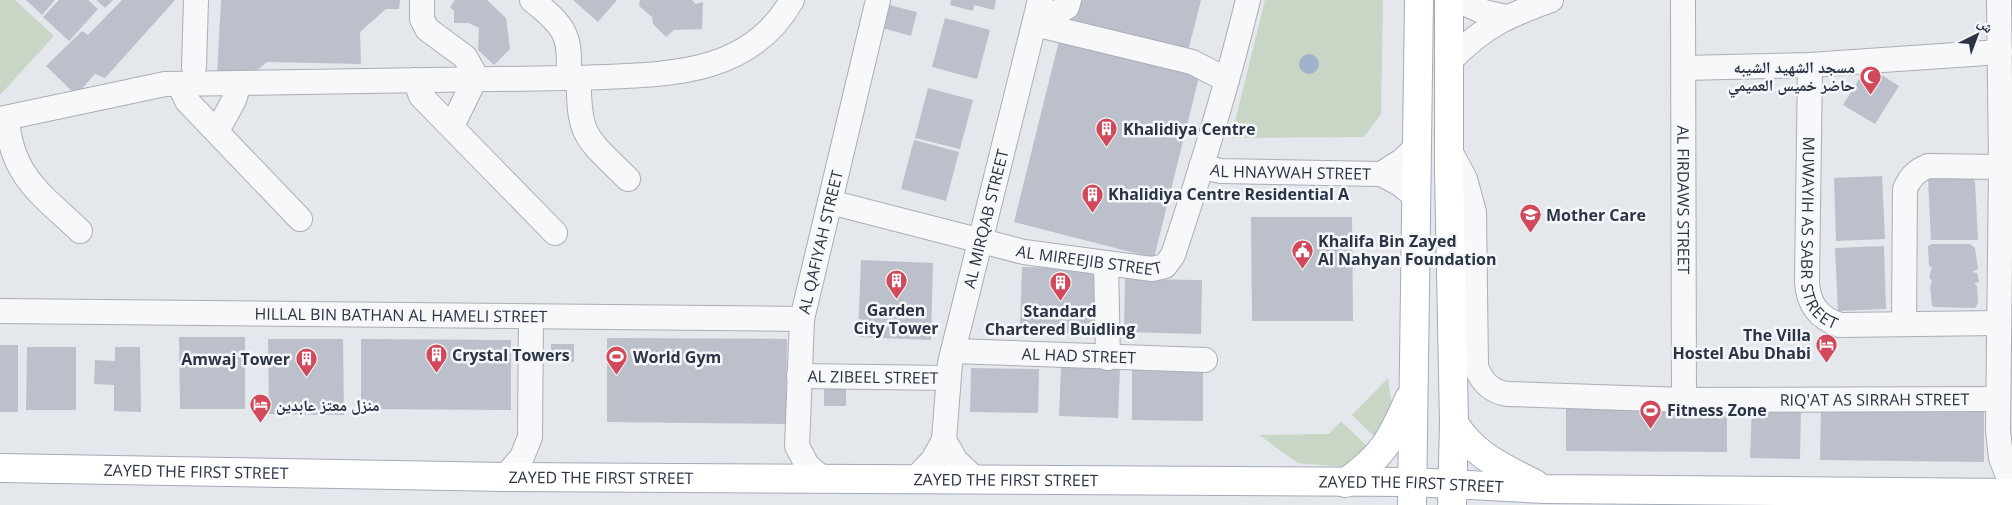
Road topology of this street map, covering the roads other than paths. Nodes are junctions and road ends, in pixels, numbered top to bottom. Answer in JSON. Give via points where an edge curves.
{"nodes":[{"id":1,"x":196,"y":0,"type":"edge"},
{"id":2,"x":422,"y":0,"type":"edge"},
{"id":3,"x":532,"y":0,"type":"edge"},
{"id":4,"x":792,"y":0,"type":"edge"},
{"id":5,"x":878,"y":0,"type":"edge"},
{"id":6,"x":1069,"y":0,"type":"edge"},
{"id":7,"x":1248,"y":0,"type":"edge"},
{"id":8,"x":1419,"y":0,"type":"edge"},
{"id":9,"x":1449,"y":0,"type":"edge"},
{"id":10,"x":1458,"y":0,"type":"edge"},
{"id":11,"x":1551,"y":0,"type":"edge"},
{"id":12,"x":1683,"y":0,"type":"edge"},
{"id":13,"x":2004,"y":1,"type":"edge"},
{"id":14,"x":1038,"y":12,"type":"edge"},
{"id":15,"x":1506,"y":16,"type":"junction"},
{"id":16,"x":2000,"y":52,"type":"junction"},
{"id":17,"x":1450,"y":60,"type":"junction"},
{"id":18,"x":1810,"y":65,"type":"junction"},
{"id":19,"x":1684,"y":68,"type":"junction"},
{"id":20,"x":186,"y":75,"type":"junction"},
{"id":21,"x":574,"y":78,"type":"junction"},
{"id":22,"x":414,"y":80,"type":"junction"},
{"id":23,"x":474,"y":80,"type":"junction"},
{"id":24,"x":1227,"y":80,"type":"junction"},
{"id":25,"x":239,"y":84,"type":"junction"},
{"id":26,"x":3,"y":119,"type":"edge"},
{"id":27,"x":452,"y":126,"type":"junction"},
{"id":28,"x":216,"y":131,"type":"junction"},
{"id":29,"x":1417,"y":146,"type":"junction"},
{"id":30,"x":1449,"y":149,"type":"junction"},
{"id":31,"x":1201,"y":167,"type":"junction"},
{"id":32,"x":2001,"y":167,"type":"junction"},
{"id":33,"x":1381,"y":174,"type":"junction"},
{"id":34,"x":628,"y":179,"type":"dead end"},
{"id":35,"x":1417,"y":198,"type":"junction"},
{"id":36,"x":830,"y":202,"type":"junction"},
{"id":37,"x":300,"y":219,"type":"dead end"},
{"id":38,"x":80,"y":230,"type":"dead end"},
{"id":39,"x":555,"y":233,"type":"dead end"},
{"id":40,"x":979,"y":240,"type":"junction"},
{"id":41,"x":1106,"y":263,"type":"junction"},
{"id":42,"x":2005,"y":270,"type":"edge"},
{"id":43,"x":0,"y":311,"type":"edge"},
{"id":44,"x":531,"y":317,"type":"junction"},
{"id":45,"x":802,"y":319,"type":"junction"},
{"id":46,"x":1904,"y":323,"type":"junction"},
{"id":47,"x":1998,"y":323,"type":"junction"},
{"id":48,"x":953,"y":351,"type":"junction"},
{"id":49,"x":1108,"y":358,"type":"junction"},
{"id":50,"x":1205,"y":360,"type":"dead end"},
{"id":51,"x":799,"y":376,"type":"junction"},
{"id":52,"x":948,"y":378,"type":"junction"},
{"id":53,"x":1415,"y":386,"type":"junction"},
{"id":54,"x":1998,"y":399,"type":"junction"},
{"id":55,"x":1684,"y":400,"type":"junction"},
{"id":56,"x":1454,"y":423,"type":"junction"},
{"id":57,"x":944,"y":440,"type":"junction"},
{"id":58,"x":0,"y":468,"type":"edge"},
{"id":59,"x":505,"y":477,"type":"junction"},
{"id":60,"x":823,"y":479,"type":"junction"},
{"id":61,"x":915,"y":480,"type":"junction"},
{"id":62,"x":977,"y":481,"type":"junction"},
{"id":63,"x":1345,"y":483,"type":"junction"},
{"id":64,"x":2012,"y":486,"type":"edge"},
{"id":65,"x":1545,"y":489,"type":"junction"},
{"id":66,"x":2012,"y":493,"type":"edge"},
{"id":67,"x":1412,"y":494,"type":"edge"},
{"id":68,"x":1452,"y":494,"type":"edge"}],
"edges":[{"from":1,"to":20,"type":"street"},
{"from":2,"to":23,"type":"street","via":[[422,19],[427,30],[468,61]]},
{"from":3,"to":21,"type":"street","via":[[564,28]]},
{"from":4,"to":21,"type":"street","via":[[756,42],[716,64],[657,76]]},
{"from":5,"to":36,"type":"street","name":"AL QAFIYAH STREET"},
{"from":6,"to":14,"type":"street","via":[[1067,7],[1057,13]]},
{"from":7,"to":24,"type":"street","name":"AL MIREEJIB STREET"},
{"from":8,"to":29,"type":"main road"},
{"from":9,"to":17,"type":"main road"},
{"from":10,"to":15,"type":"street","via":[[1484,12]]},
{"from":11,"to":15,"type":"street"},
{"from":12,"to":19,"type":"street","name":"AL FIRDAWS STREET"},
{"from":13,"to":16,"type":"street"},
{"from":14,"to":24,"type":"street","via":[[1192,62]]},
{"from":14,"to":40,"type":"street","name":"AL MIRQAB STREET"},
{"from":15,"to":17,"type":"street","via":[[1472,39]]},
{"from":16,"to":18,"type":"street"},
{"from":16,"to":32,"type":"street"},
{"from":17,"to":30,"type":"main road"},
{"from":18,"to":19,"type":"street"},
{"from":18,"to":46,"type":"street","name":"MUWAYIH AS SABR STREET","via":[[1807,281],[1812,304],[1828,321],[1840,325]]},
{"from":19,"to":55,"type":"street","name":"AL FIRDAWS STREET"},
{"from":20,"to":25,"type":"street"},
{"from":20,"to":26,"type":"street"},
{"from":20,"to":28,"type":"street","via":[[188,101]]},
{"from":21,"to":23,"type":"street"},
{"from":21,"to":34,"type":"street","via":[[585,133]]},
{"from":22,"to":23,"type":"street"},
{"from":22,"to":25,"type":"street"},
{"from":22,"to":27,"type":"street","via":[[422,96]]},
{"from":23,"to":27,"type":"street"},
{"from":24,"to":31,"type":"street","name":"AL MIREEJIB STREET"},
{"from":25,"to":28,"type":"street","via":[[234,100]]},
{"from":26,"to":38,"type":"street","via":[[22,173]]},
{"from":27,"to":39,"type":"street"},
{"from":28,"to":37,"type":"street"},
{"from":29,"to":33,"type":"street","name":"AL HNAYWAH STREET"},
{"from":29,"to":35,"type":"main road"},
{"from":30,"to":55,"type":"street","name":"RIQ'AT AS SIRRAH STREET","via":[[1465,179],[1474,212],[1476,358],[1479,375],[1490,388],[1502,393]]},
{"from":30,"to":56,"type":"main road"},
{"from":31,"to":33,"type":"street","name":"AL HNAYWAH STREET","via":[[1221,171]]},
{"from":31,"to":41,"type":"street","name":"AL MIREEJIB STREET","via":[[1170,262],[1160,269]]},
{"from":32,"to":42,"type":"street"},
{"from":32,"to":46,"type":"street","via":[[1928,166],[1918,170],[1910,179],[1905,189]]},
{"from":33,"to":35,"type":"street","name":"AL HNAYWAH STREET"},
{"from":35,"to":53,"type":"main road"},
{"from":36,"to":40,"type":"street","name":"AL MIREEJIB STREET"},
{"from":36,"to":45,"type":"street","name":"AL QAFIYAH STREET"},
{"from":40,"to":41,"type":"street","name":"AL MIREEJIB STREET","via":[[1024,252]]},
{"from":40,"to":48,"type":"street","name":"AL MIRQAB STREET"},
{"from":41,"to":49,"type":"street"},
{"from":42,"to":47,"type":"street"},
{"from":43,"to":44,"type":"street","name":"HILLAL BIN BATHAN AL HAMELI STREET"},
{"from":44,"to":45,"type":"street","name":"HILLAL BIN BATHAN AL HAMELI STREET"},
{"from":44,"to":59,"type":"street","via":[[530,437],[522,457]]},
{"from":45,"to":51,"type":"street","name":"AL QAFIYAH STREET"},
{"from":46,"to":47,"type":"street","name":"MUWAYIH AS SABR STREET"},
{"from":47,"to":54,"type":"street"},
{"from":48,"to":49,"type":"street","name":"AL HAD STREET"},
{"from":48,"to":52,"type":"street","name":"AL MIRQAB STREET"},
{"from":49,"to":50,"type":"street","name":"AL HAD STREET"},
{"from":51,"to":52,"type":"street","name":"AL ZIBEEL STREET"},
{"from":51,"to":60,"type":"street","name":"AL QAFIYAH STREET","via":[[797,446],[807,465]]},
{"from":52,"to":57,"type":"street","name":"AL MIRQAB STREET"},
{"from":53,"to":63,"type":"main road","via":[[1387,446]]},
{"from":53,"to":67,"type":"main road"},
{"from":54,"to":55,"type":"street","name":"RIQ'AT AS SIRRAH STREET"},
{"from":54,"to":64,"type":"street","via":[[1999,448]]},
{"from":56,"to":65,"type":"main road","via":[[1478,453]]},
{"from":56,"to":68,"type":"main road"},
{"from":57,"to":61,"type":"street","name":"AL MIRQAB STREET","via":[[933,460]]},
{"from":57,"to":62,"type":"street","via":[[956,461]]},
{"from":58,"to":59,"type":"main road","name":"ZAYED THE FIRST STREET"},
{"from":59,"to":60,"type":"main road","name":"ZAYED THE FIRST STREET"},
{"from":60,"to":61,"type":"main road","name":"ZAYED THE FIRST STREET"},
{"from":61,"to":62,"type":"main road","name":"ZAYED THE FIRST STREET"},
{"from":62,"to":63,"type":"main road","name":"ZAYED THE FIRST STREET"},
{"from":63,"to":67,"type":"main road","name":"ZAYED THE FIRST STREET"},
{"from":65,"to":66,"type":"main road","name":"ZAYED THE FIRST STREET"},
{"from":65,"to":68,"type":"main road","name":"ZAYED THE FIRST STREET"},
{"from":67,"to":68,"type":"main road","name":"ZAYED THE FIRST STREET"}]}
